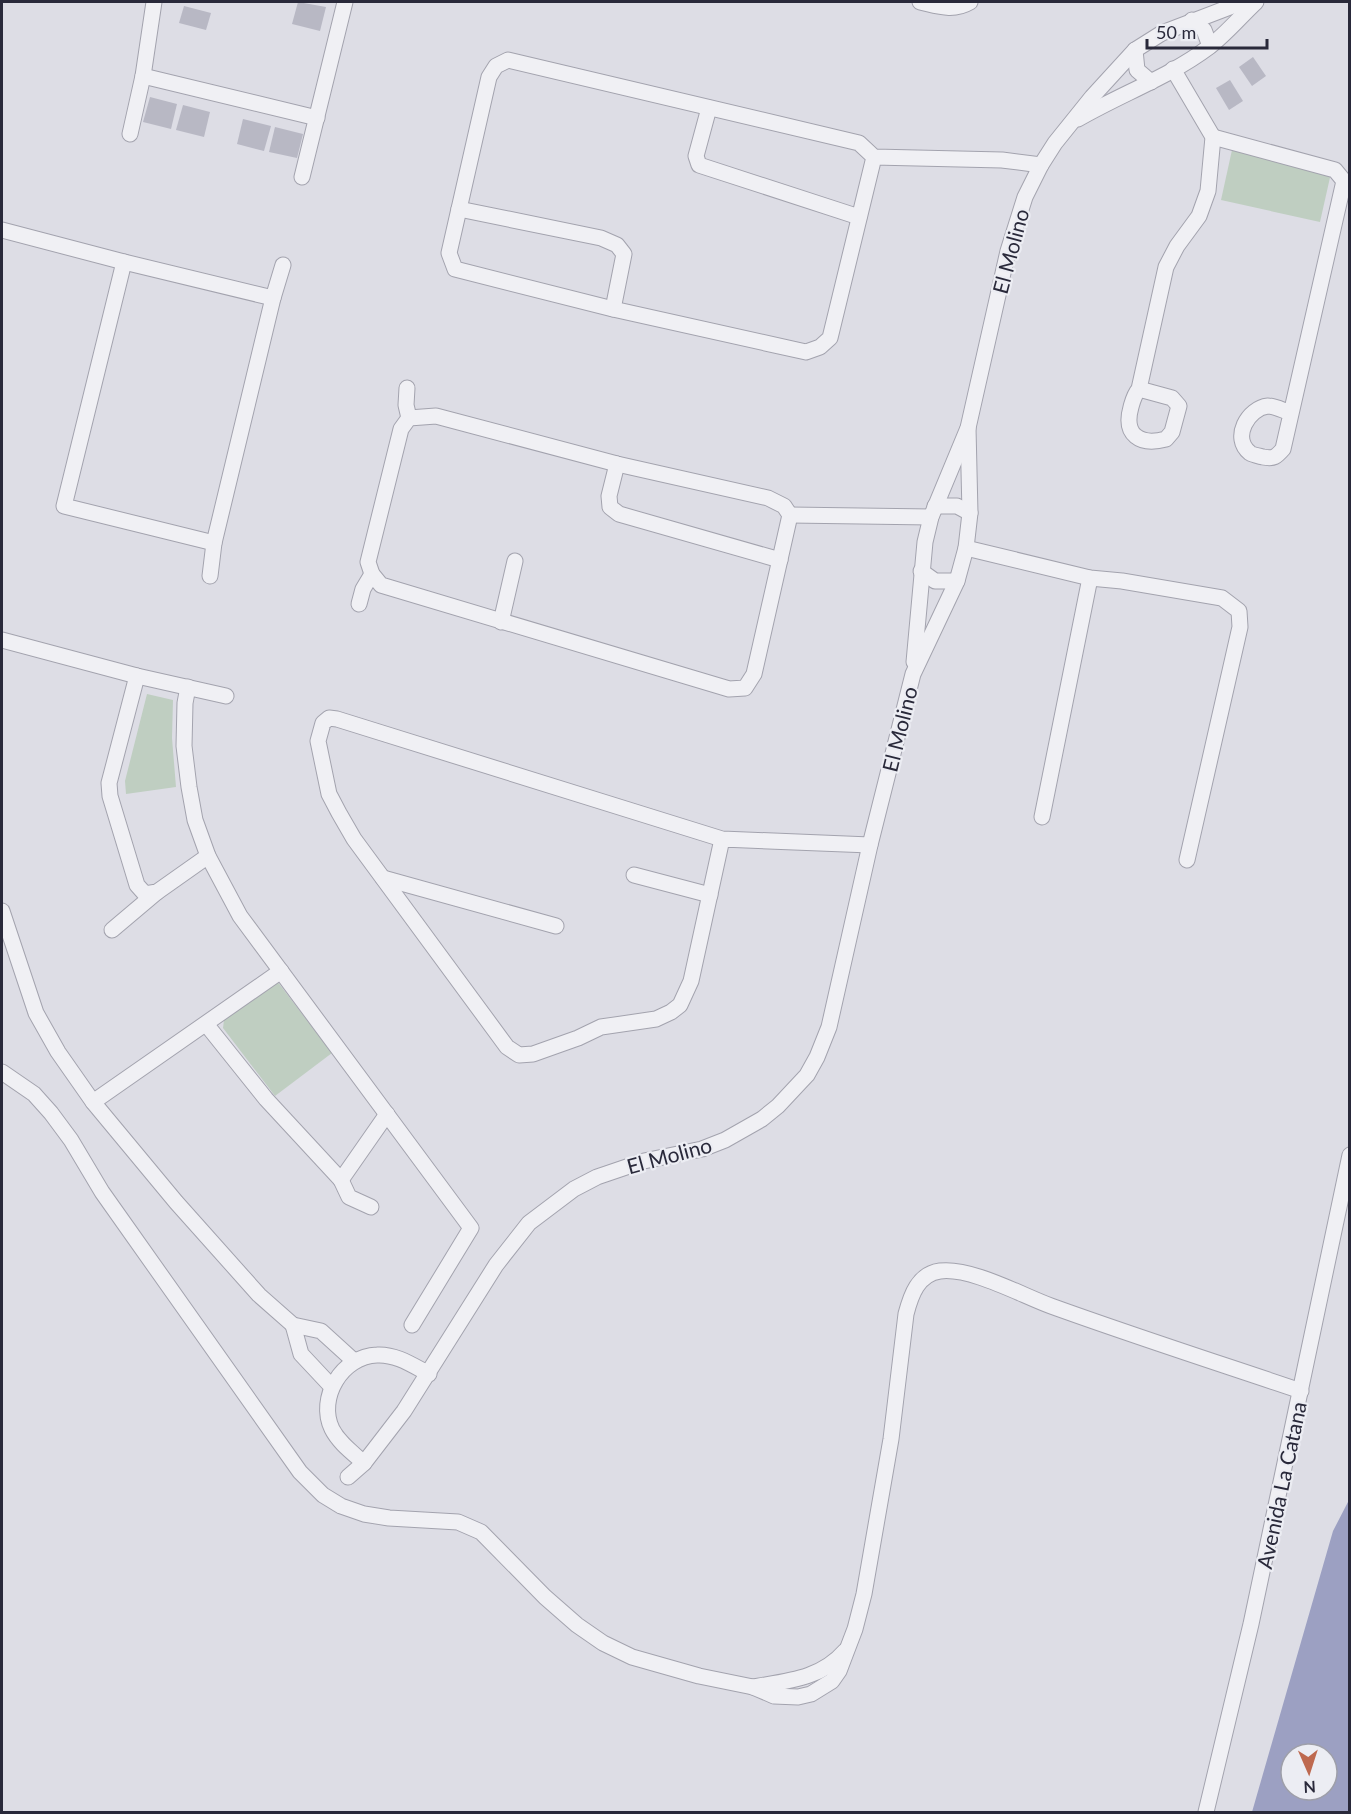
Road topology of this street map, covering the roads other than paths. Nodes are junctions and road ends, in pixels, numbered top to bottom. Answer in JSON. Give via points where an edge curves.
{"nodes":[{"id":1,"x":154,"y":2,"type":"edge"},
{"id":2,"x":345,"y":2,"type":"edge"},
{"id":3,"x":920,"y":2,"type":"edge"},
{"id":4,"x":970,"y":2,"type":"edge"},
{"id":5,"x":1243,"y":2,"type":"edge"},
{"id":6,"x":1256,"y":2,"type":"edge"},
{"id":7,"x":1192,"y":20,"type":"junction"},
{"id":8,"x":1210,"y":46,"type":"junction"},
{"id":9,"x":1136,"y":50,"type":"junction"},
{"id":10,"x":1173,"y":69,"type":"junction"},
{"id":11,"x":143,"y":75,"type":"junction"},
{"id":12,"x":1151,"y":82,"type":"junction"},
{"id":13,"x":709,"y":108,"type":"junction"},
{"id":14,"x":317,"y":118,"type":"junction"},
{"id":15,"x":1073,"y":122,"type":"junction"},
{"id":16,"x":130,"y":134,"type":"dead end"},
{"id":17,"x":1213,"y":137,"type":"junction"},
{"id":18,"x":874,"y":157,"type":"junction"},
{"id":19,"x":1041,"y":165,"type":"junction"},
{"id":20,"x":302,"y":177,"type":"dead end"},
{"id":21,"x":459,"y":209,"type":"junction"},
{"id":22,"x":859,"y":217,"type":"junction"},
{"id":23,"x":2,"y":230,"type":"edge"},
{"id":24,"x":124,"y":262,"type":"junction"},
{"id":25,"x":283,"y":265,"type":"dead end"},
{"id":26,"x":273,"y":298,"type":"junction"},
{"id":27,"x":613,"y":309,"type":"junction"},
{"id":28,"x":407,"y":388,"type":"dead end"},
{"id":29,"x":1139,"y":389,"type":"dead end"},
{"id":30,"x":1291,"y":413,"type":"dead end"},
{"id":31,"x":409,"y":418,"type":"junction"},
{"id":32,"x":968,"y":428,"type":"junction"},
{"id":33,"x":617,"y":464,"type":"junction"},
{"id":34,"x":933,"y":512,"type":"junction"},
{"id":35,"x":970,"y":513,"type":"junction"},
{"id":36,"x":790,"y":515,"type":"junction"},
{"id":37,"x":214,"y":543,"type":"junction"},
{"id":38,"x":966,"y":548,"type":"junction"},
{"id":39,"x":780,"y":560,"type":"junction"},
{"id":40,"x":515,"y":561,"type":"dead end"},
{"id":41,"x":921,"y":571,"type":"junction"},
{"id":42,"x":372,"y":574,"type":"junction"},
{"id":43,"x":210,"y":576,"type":"dead end"},
{"id":44,"x":1090,"y":578,"type":"junction"},
{"id":45,"x":957,"y":581,"type":"junction"},
{"id":46,"x":359,"y":604,"type":"dead end"},
{"id":47,"x":501,"y":622,"type":"junction"},
{"id":48,"x":2,"y":640,"type":"edge"},
{"id":49,"x":913,"y":674,"type":"junction"},
{"id":50,"x":137,"y":676,"type":"junction"},
{"id":51,"x":188,"y":687,"type":"junction"},
{"id":52,"x":226,"y":696,"type":"dead end"},
{"id":53,"x":1042,"y":817,"type":"dead end"},
{"id":54,"x":722,"y":839,"type":"junction"},
{"id":55,"x":870,"y":845,"type":"junction"},
{"id":56,"x":208,"y":856,"type":"junction"},
{"id":57,"x":1188,"y":860,"type":"dead end"},
{"id":58,"x":634,"y":875,"type":"dead end"},
{"id":59,"x":383,"y":878,"type":"junction"},
{"id":60,"x":157,"y":892,"type":"junction"},
{"id":61,"x":710,"y":895,"type":"junction"},
{"id":62,"x":2,"y":911,"type":"edge"},
{"id":63,"x":556,"y":926,"type":"dead end"},
{"id":64,"x":112,"y":930,"type":"dead end"},
{"id":65,"x":281,"y":971,"type":"junction"},
{"id":66,"x":206,"y":1024,"type":"junction"},
{"id":67,"x":2,"y":1072,"type":"edge"},
{"id":68,"x":93,"y":1102,"type":"junction"},
{"id":69,"x":387,"y":1114,"type":"junction"},
{"id":70,"x":1350,"y":1155,"type":"edge"},
{"id":71,"x":341,"y":1180,"type":"junction"},
{"id":72,"x":371,"y":1207,"type":"dead end"},
{"id":73,"x":293,"y":1325,"type":"junction"},
{"id":74,"x":412,"y":1325,"type":"dead end"},
{"id":75,"x":354,"y":1361,"type":"junction"},
{"id":76,"x":429,"y":1374,"type":"junction"},
{"id":77,"x":332,"y":1386,"type":"junction"},
{"id":78,"x":1301,"y":1391,"type":"junction"},
{"id":79,"x":364,"y":1463,"type":"junction"},
{"id":80,"x":348,"y":1477,"type":"dead end"},
{"id":81,"x":1206,"y":1812,"type":"edge"}],
"edges":[{"from":1,"to":11,"type":"street"},
{"from":2,"to":14,"type":"street"},
{"from":3,"to":4,"type":"street","via":[[946,8]]},
{"from":5,"to":7,"type":"street","name":"El Molino"},
{"from":6,"to":8,"type":"street","name":"El Molino"},
{"from":7,"to":8,"type":"street","via":[[1204,30]]},
{"from":7,"to":9,"type":"street","name":"El Molino"},
{"from":8,"to":10,"type":"street","name":"El Molino"},
{"from":9,"to":12,"type":"street","via":[[1137,70]]},
{"from":9,"to":15,"type":"street","name":"El Molino"},
{"from":10,"to":12,"type":"street","name":"El Molino"},
{"from":10,"to":17,"type":"street"},
{"from":11,"to":14,"type":"street"},
{"from":11,"to":16,"type":"street"},
{"from":12,"to":15,"type":"street","name":"El Molino"},
{"from":13,"to":18,"type":"street","via":[[859,143]]},
{"from":13,"to":21,"type":"street","via":[[508,60],[496,66],[489,77]]},
{"from":13,"to":22,"type":"street","via":[[696,156],[699,165]]},
{"from":14,"to":20,"type":"street"},
{"from":15,"to":19,"type":"street","name":"El Molino"},
{"from":17,"to":29,"type":"street","via":[[1208,191],[1199,216],[1166,267]]},
{"from":17,"to":30,"type":"street","via":[[1335,170],[1344,181]]},
{"from":18,"to":19,"type":"street","via":[[1002,160]]},
{"from":18,"to":22,"type":"street"},
{"from":19,"to":32,"type":"street","name":"El Molino","via":[[1025,197],[1008,251]]},
{"from":21,"to":27,"type":"street","via":[[449,253],[455,269]]},
{"from":21,"to":27,"type":"street","via":[[601,238],[617,245],[624,254]]},
{"from":22,"to":27,"type":"street","via":[[830,338],[820,347],[806,352]]},
{"from":23,"to":24,"type":"street"},
{"from":24,"to":26,"type":"street"},
{"from":24,"to":37,"type":"street","via":[[64,506]]},
{"from":25,"to":26,"type":"street"},
{"from":26,"to":37,"type":"street"},
{"from":28,"to":31,"type":"street"},
{"from":31,"to":33,"type":"street","via":[[436,416]]},
{"from":31,"to":42,"type":"street","via":[[401,429],[368,562]]},
{"from":32,"to":34,"type":"street","name":"El Molino"},
{"from":32,"to":35,"type":"street","name":"El Molino"},
{"from":33,"to":36,"type":"street","via":[[768,498],[784,506]]},
{"from":33,"to":39,"type":"street","via":[[609,496],[610,507],[620,514]]},
{"from":34,"to":35,"type":"street","via":[[957,506]]},
{"from":34,"to":36,"type":"street"},
{"from":34,"to":41,"type":"street","name":"El Molino"},
{"from":35,"to":38,"type":"street","name":"El Molino"},
{"from":36,"to":39,"type":"street"},
{"from":37,"to":43,"type":"street"},
{"from":38,"to":44,"type":"street"},
{"from":38,"to":45,"type":"street","name":"El Molino"},
{"from":39,"to":47,"type":"street","via":[[754,674],[745,688],[729,689]]},
{"from":40,"to":47,"type":"street"},
{"from":41,"to":45,"type":"street","via":[[935,581]]},
{"from":41,"to":49,"type":"street","name":"El Molino"},
{"from":42,"to":46,"type":"street"},
{"from":42,"to":47,"type":"street","via":[[381,585]]},
{"from":44,"to":53,"type":"street"},
{"from":44,"to":57,"type":"street","via":[[1222,598],[1239,611],[1240,627]]},
{"from":45,"to":49,"type":"street","name":"El Molino"},
{"from":48,"to":50,"type":"street"},
{"from":49,"to":55,"type":"street","name":"El Molino"},
{"from":50,"to":51,"type":"street"},
{"from":50,"to":60,"type":"street","via":[[109,783],[110,796],[137,885],[145,894]]},
{"from":51,"to":52,"type":"street"},
{"from":51,"to":56,"type":"street","via":[[184,746],[195,820]]},
{"from":54,"to":55,"type":"street"},
{"from":54,"to":59,"type":"street","via":[[329,718],[322,723],[318,741],[329,794],[354,839]]},
{"from":54,"to":61,"type":"street"},
{"from":55,"to":76,"type":"street","name":"El Molino","via":[[829,1027],[817,1057],[798,1086],[762,1119],[725,1140],[613,1171],[555,1202],[529,1223],[496,1265]]},
{"from":56,"to":60,"type":"street"},
{"from":56,"to":65,"type":"street","via":[[240,916]]},
{"from":58,"to":61,"type":"street"},
{"from":59,"to":61,"type":"street","via":[[507,1047],[519,1055],[533,1054],[601,1028],[656,1019],[680,1005],[691,981]]},
{"from":59,"to":63,"type":"street"},
{"from":60,"to":64,"type":"street"},
{"from":62,"to":68,"type":"street","via":[[36,1013]]},
{"from":65,"to":66,"type":"street"},
{"from":65,"to":69,"type":"street"},
{"from":66,"to":68,"type":"street"},
{"from":66,"to":71,"type":"street","via":[[266,1099]]},
{"from":67,"to":78,"type":"street","via":[[34,1094],[51,1113],[102,1192],[300,1472],[323,1495],[364,1514],[458,1522],[481,1532],[577,1626],[632,1657],[699,1676],[753,1687],[793,1680],[810,1676],[849,1647],[878,1519],[910,1295],[929,1274],[962,1271],[1050,1306]]},
{"from":68,"to":73,"type":"street","via":[[183,1211],[259,1295]]},
{"from":69,"to":71,"type":"street"},
{"from":69,"to":74,"type":"street","via":[[471,1228]]},
{"from":70,"to":78,"type":"street","name":"Avenida La Catana"},
{"from":71,"to":72,"type":"street","via":[[350,1197]]},
{"from":73,"to":75,"type":"street","via":[[321,1331]]},
{"from":73,"to":77,"type":"street","via":[[301,1354]]},
{"from":75,"to":76,"type":"street","via":[[369,1355],[392,1356]]},
{"from":75,"to":77,"type":"street"},
{"from":76,"to":79,"type":"street","name":"El Molino"},
{"from":77,"to":79,"type":"street","via":[[327,1403],[333,1430]]},
{"from":78,"to":81,"type":"street","name":"Avenida La Catana"},
{"from":79,"to":80,"type":"street","name":"El Molino"}]}
